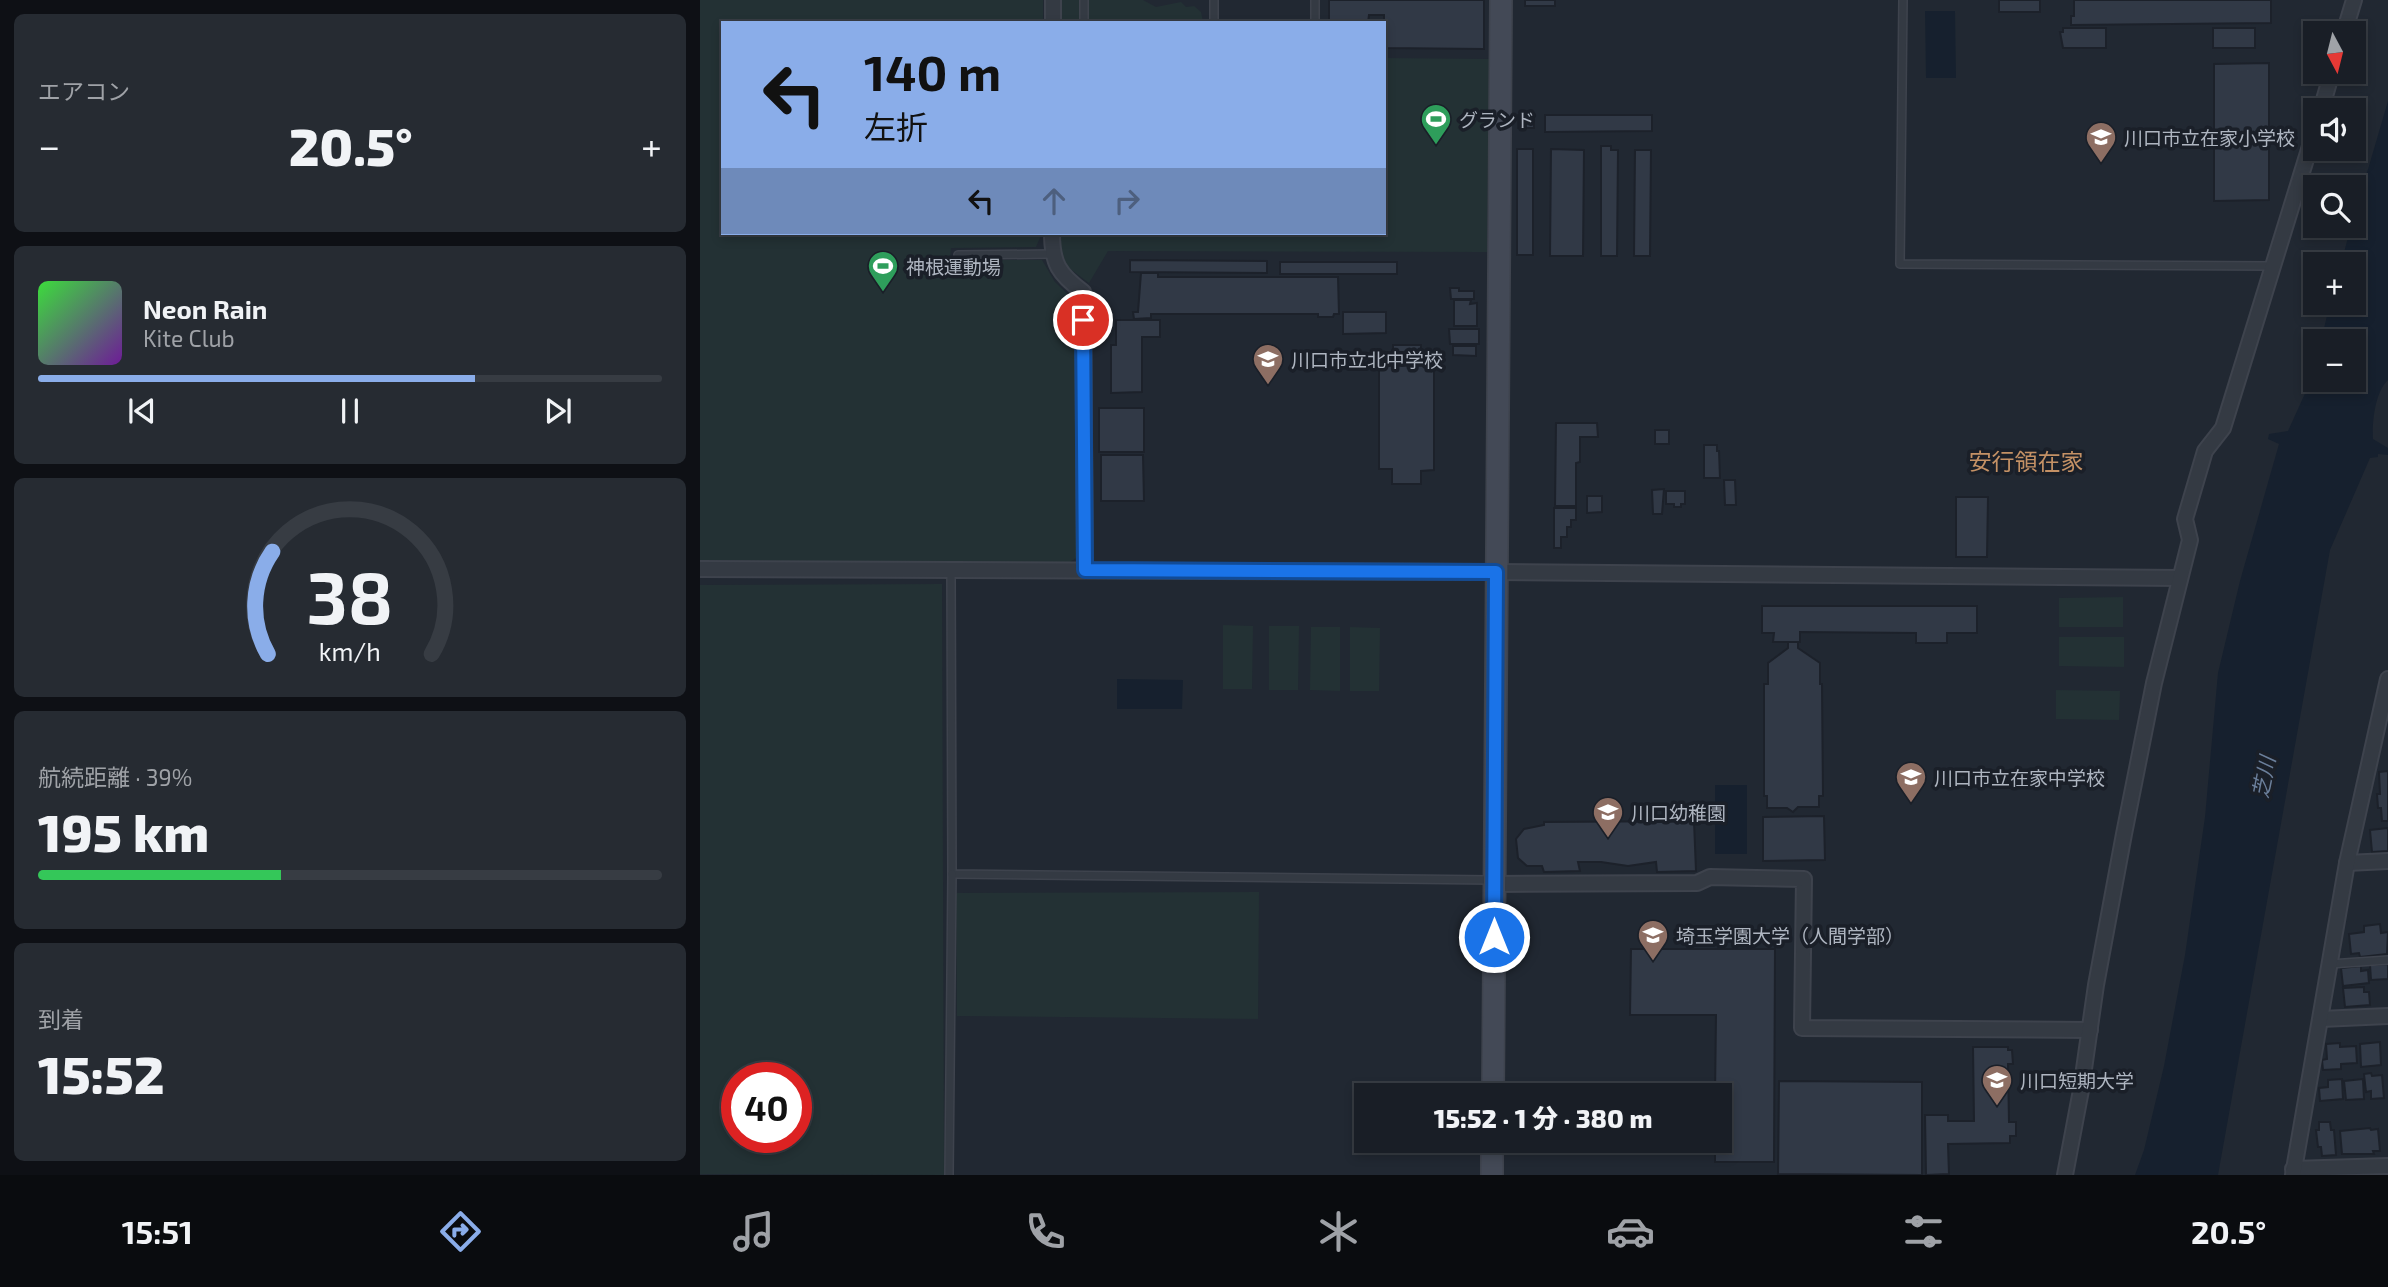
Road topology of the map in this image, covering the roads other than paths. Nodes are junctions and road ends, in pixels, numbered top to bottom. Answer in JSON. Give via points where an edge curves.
{"nodes":[{"id":1,"x":1053,"y":0,"type":"edge"},
{"id":2,"x":1084,"y":0,"type":"edge"},
{"id":3,"x":1214,"y":0,"type":"edge"},
{"id":4,"x":1315,"y":0,"type":"edge"},
{"id":5,"x":1501,"y":0,"type":"edge"},
{"id":6,"x":1903,"y":0,"type":"edge"},
{"id":7,"x":2354,"y":0,"type":"edge"},
{"id":8,"x":1053,"y":21,"type":"edge"},
{"id":9,"x":1084,"y":21,"type":"edge"},
{"id":10,"x":1214,"y":21,"type":"edge"},
{"id":11,"x":1315,"y":21,"type":"edge"},
{"id":12,"x":2348,"y":21,"type":"edge"},
{"id":13,"x":2306,"y":161,"type":"edge"},
{"id":14,"x":1052,"y":235,"type":"edge"},
{"id":15,"x":1052,"y":254,"type":"junction"},
{"id":16,"x":958,"y":255,"type":"dead end"},
{"id":17,"x":2274,"y":266,"type":"junction"},
{"id":18,"x":700,"y":569,"type":"edge"},
{"id":19,"x":951,"y":570,"type":"junction"},
{"id":20,"x":1085,"y":570,"type":"junction"},
{"id":21,"x":1496,"y":572,"type":"junction"},
{"id":22,"x":2180,"y":578,"type":"junction"},
{"id":23,"x":2388,"y":679,"type":"edge"},
{"id":24,"x":2385,"y":703,"type":"edge"},
{"id":25,"x":2388,"y":861,"type":"edge"},
{"id":26,"x":2347,"y":863,"type":"junction"},
{"id":27,"x":952,"y":874,"type":"junction"},
{"id":28,"x":1494,"y":882,"type":"junction"},
{"id":29,"x":2388,"y":960,"type":"edge"},
{"id":30,"x":2330,"y":964,"type":"junction"},
{"id":31,"x":2388,"y":1016,"type":"edge"},
{"id":32,"x":2321,"y":1019,"type":"junction"},
{"id":33,"x":2090,"y":1030,"type":"junction"},
{"id":34,"x":1493,"y":1083,"type":"edge"},
{"id":35,"x":1492,"y":1153,"type":"edge"},
{"id":36,"x":2383,"y":1169,"type":"edge"},
{"id":37,"x":2293,"y":1172,"type":"edge"},
{"id":38,"x":949,"y":1175,"type":"edge"},
{"id":39,"x":1492,"y":1175,"type":"edge"},
{"id":40,"x":2065,"y":1175,"type":"edge"}],
"edges":[{"from":1,"to":8,"type":"street"},
{"from":2,"to":9,"type":"lane"},
{"from":3,"to":10,"type":"lane"},
{"from":4,"to":11,"type":"lane"},
{"from":5,"to":21,"type":"street"},
{"from":6,"to":17,"type":"lane","via":[[1900,264]]},
{"from":7,"to":12,"type":"street"},
{"from":13,"to":17,"type":"street"},
{"from":14,"to":15,"type":"street"},
{"from":15,"to":16,"type":"lane"},
{"from":15,"to":20,"type":"street","via":[[1063,276],[1083,292]]},
{"from":17,"to":22,"type":"street","via":[[2223,428],[2205,450],[2185,519],[2190,540]]},
{"from":18,"to":19,"type":"street"},
{"from":19,"to":20,"type":"street"},
{"from":19,"to":27,"type":"lane"},
{"from":20,"to":21,"type":"street"},
{"from":21,"to":22,"type":"street"},
{"from":21,"to":28,"type":"street"},
{"from":22,"to":33,"type":"street","via":[[2154,683]]},
{"from":23,"to":24,"type":"street"},
{"from":24,"to":26,"type":"street"},
{"from":25,"to":26,"type":"street"},
{"from":26,"to":30,"type":"street"},
{"from":27,"to":28,"type":"lane"},
{"from":27,"to":38,"type":"lane"},
{"from":28,"to":33,"type":"street","via":[[1804,879],[1802,1028]]},
{"from":28,"to":34,"type":"street"},
{"from":29,"to":30,"type":"lane"},
{"from":30,"to":32,"type":"street"},
{"from":31,"to":32,"type":"street"},
{"from":32,"to":37,"type":"street"},
{"from":33,"to":40,"type":"street"},
{"from":35,"to":39,"type":"street"},
{"from":36,"to":37,"type":"street"}]}
